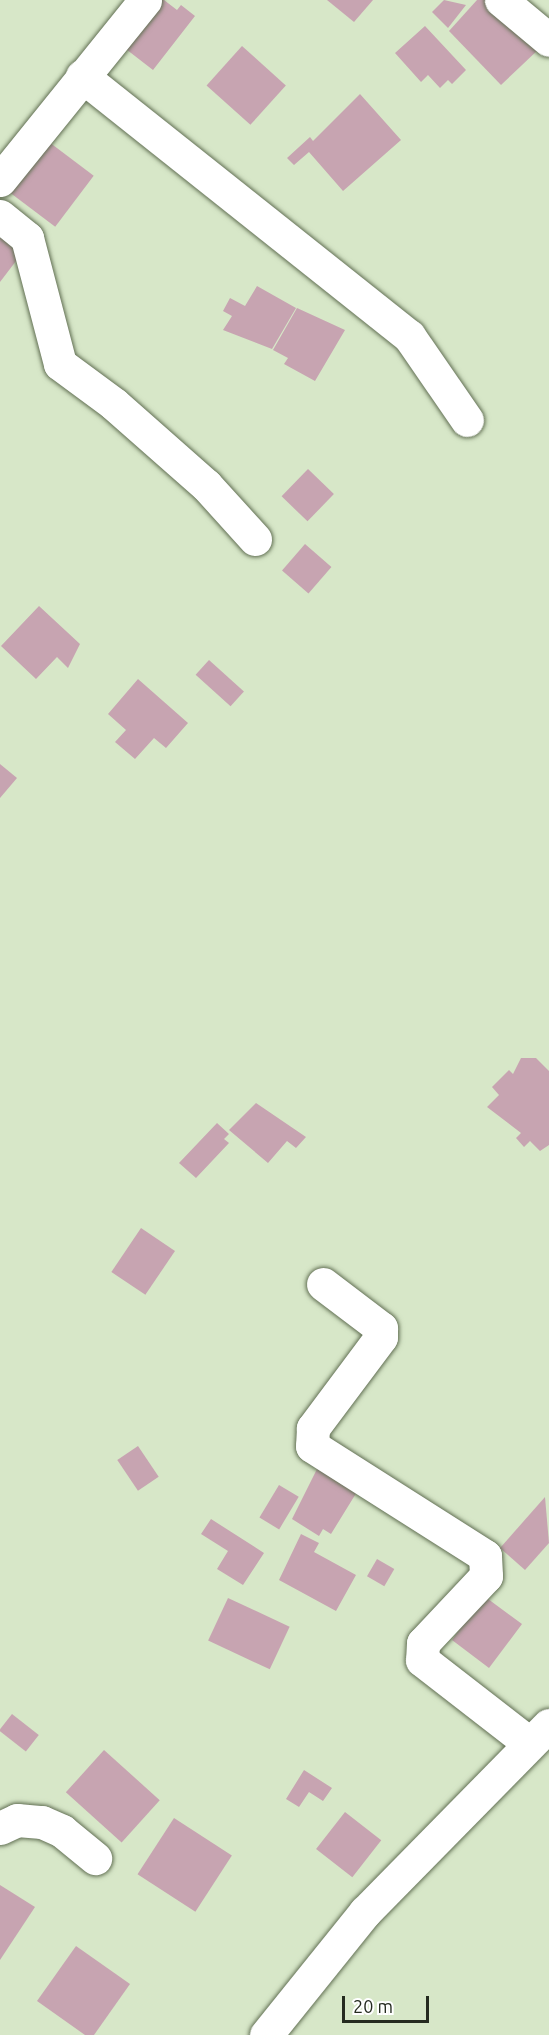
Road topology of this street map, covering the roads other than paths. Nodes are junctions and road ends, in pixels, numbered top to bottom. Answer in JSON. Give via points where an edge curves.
{"nodes":[{"id":1,"x":145,"y":0,"type":"edge"},
{"id":2,"x":512,"y":3,"type":"edge"},
{"id":3,"x":549,"y":40,"type":"edge"},
{"id":4,"x":82,"y":76,"type":"junction"},
{"id":5,"x":0,"y":180,"type":"edge"},
{"id":6,"x":0,"y":216,"type":"edge"},
{"id":7,"x":467,"y":420,"type":"dead end"},
{"id":8,"x":255,"y":539,"type":"dead end"},
{"id":9,"x":323,"y":1284,"type":"dead end"},
{"id":10,"x":539,"y":1734,"type":"edge"},
{"id":11,"x":0,"y":1828,"type":"edge"},
{"id":12,"x":95,"y":1858,"type":"dead end"},
{"id":13,"x":266,"y":2035,"type":"edge"}],
"edges":[{"from":1,"to":4,"type":"street"},
{"from":2,"to":3,"type":"street"},
{"from":4,"to":5,"type":"street"},
{"from":4,"to":7,"type":"street","via":[[409,336]]},
{"from":6,"to":8,"type":"street","via":[[27,238],[60,364],[181,463]]},
{"from":9,"to":10,"type":"street","via":[[381,1328],[381,1336],[313,1428],[312,1446],[485,1556],[486,1576],[423,1643],[422,1660]]},
{"from":10,"to":13,"type":"street","via":[[365,1912]]},
{"from":11,"to":12,"type":"street","via":[[17,1820],[42,1822],[62,1831]]}]}
